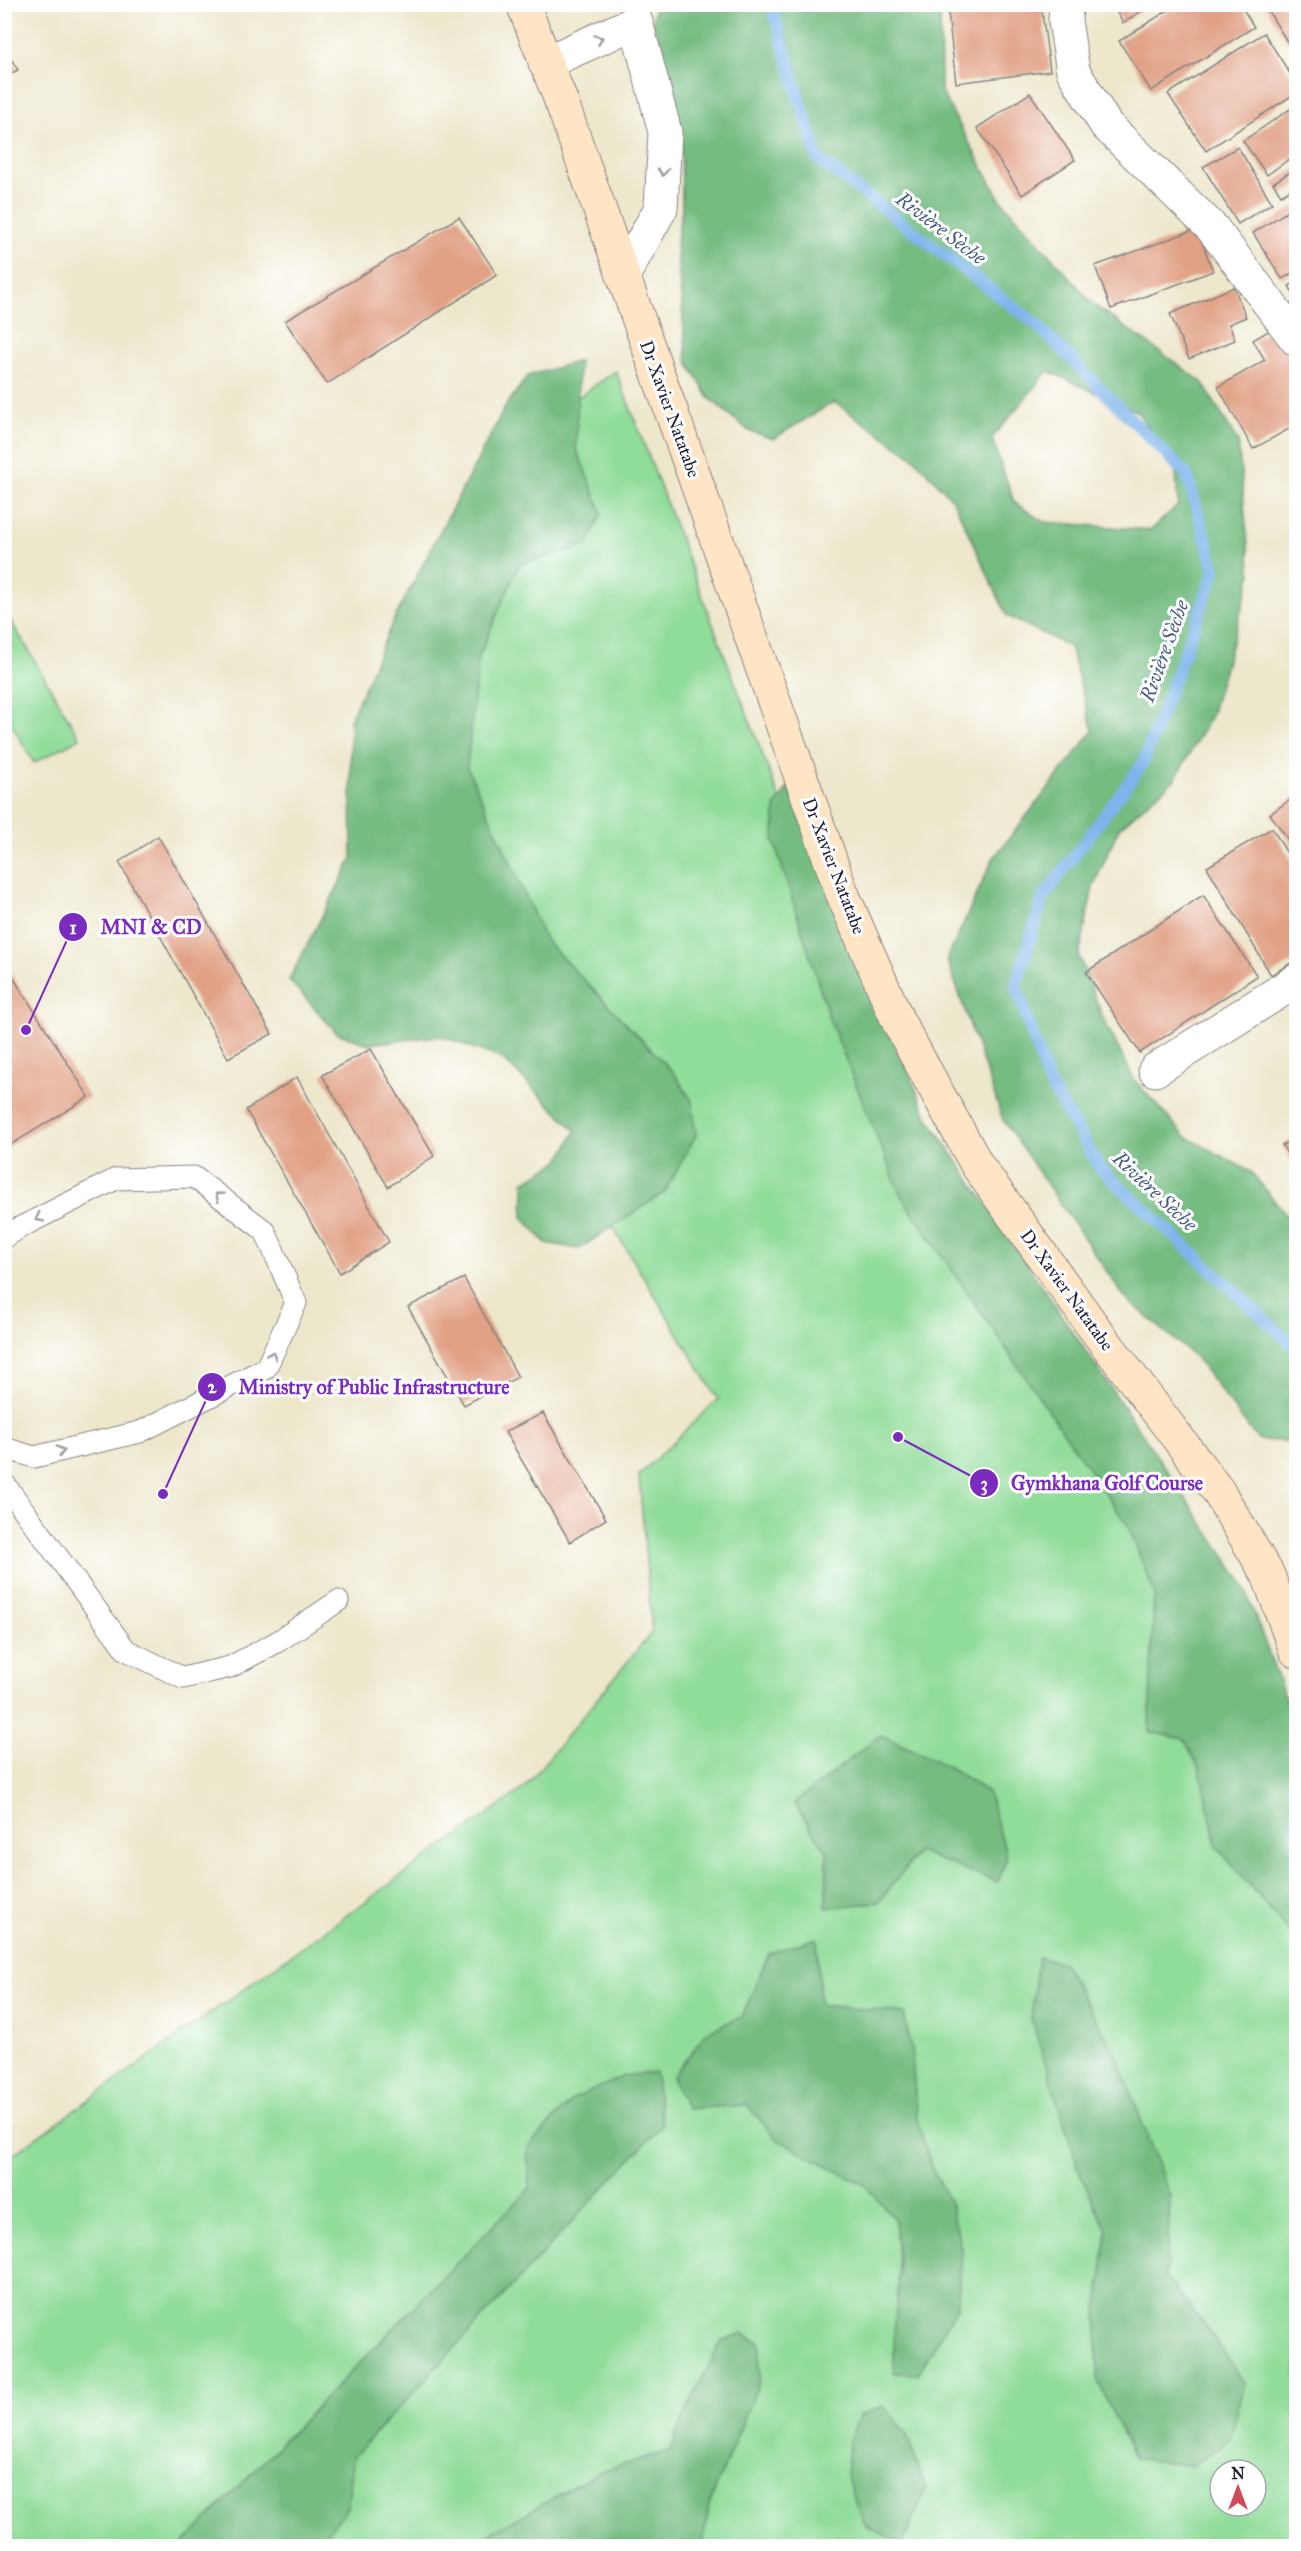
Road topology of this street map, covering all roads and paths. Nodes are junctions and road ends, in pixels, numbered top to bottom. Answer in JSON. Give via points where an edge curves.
{"nodes":[{"id":1,"x":523,"y":4,"type":"edge"},
{"id":2,"x":1066,"y":4,"type":"edge"},
{"id":3,"x":636,"y":13,"type":"edge"},
{"id":4,"x":545,"y":63,"type":"junction"},
{"id":5,"x":623,"y":276,"type":"junction"},
{"id":6,"x":1296,"y":339,"type":"edge"},
{"id":7,"x":1296,"y":981,"type":"edge"},
{"id":8,"x":1155,"y":1070,"type":"dead end"},
{"id":9,"x":4,"y":1238,"type":"edge"},
{"id":10,"x":4,"y":1448,"type":"edge"},
{"id":11,"x":4,"y":1483,"type":"edge"},
{"id":12,"x":338,"y":1601,"type":"dead end"},
{"id":13,"x":1296,"y":1651,"type":"edge"}],
"edges":[{"from":1,"to":4,"type":"main road","name":"Dr Xavier Natatabe"},
{"from":2,"to":6,"type":"street","via":[[1072,71],[1106,125],[1213,229]]},
{"from":4,"to":3,"type":"street","one_way":true},
{"from":3,"to":5,"type":"street","one_way":true,"via":[[665,132],[662,208]]},
{"from":4,"to":5,"type":"main road","name":"Dr Xavier Natatabe"},
{"from":5,"to":13,"type":"main road","name":"Dr Xavier Natatabe","via":[[842,893],[898,1021],[977,1165],[1218,1491],[1268,1575]]},
{"from":7,"to":8,"type":"street"},
{"from":10,"to":9,"type":"lane","one_way":true,"via":[[34,1457],[140,1432],[266,1368],[296,1303],[265,1231],[194,1177],[116,1179]]},
{"from":11,"to":12,"type":"lane","via":[[126,1650],[183,1678],[230,1667],[277,1642]]}]}
